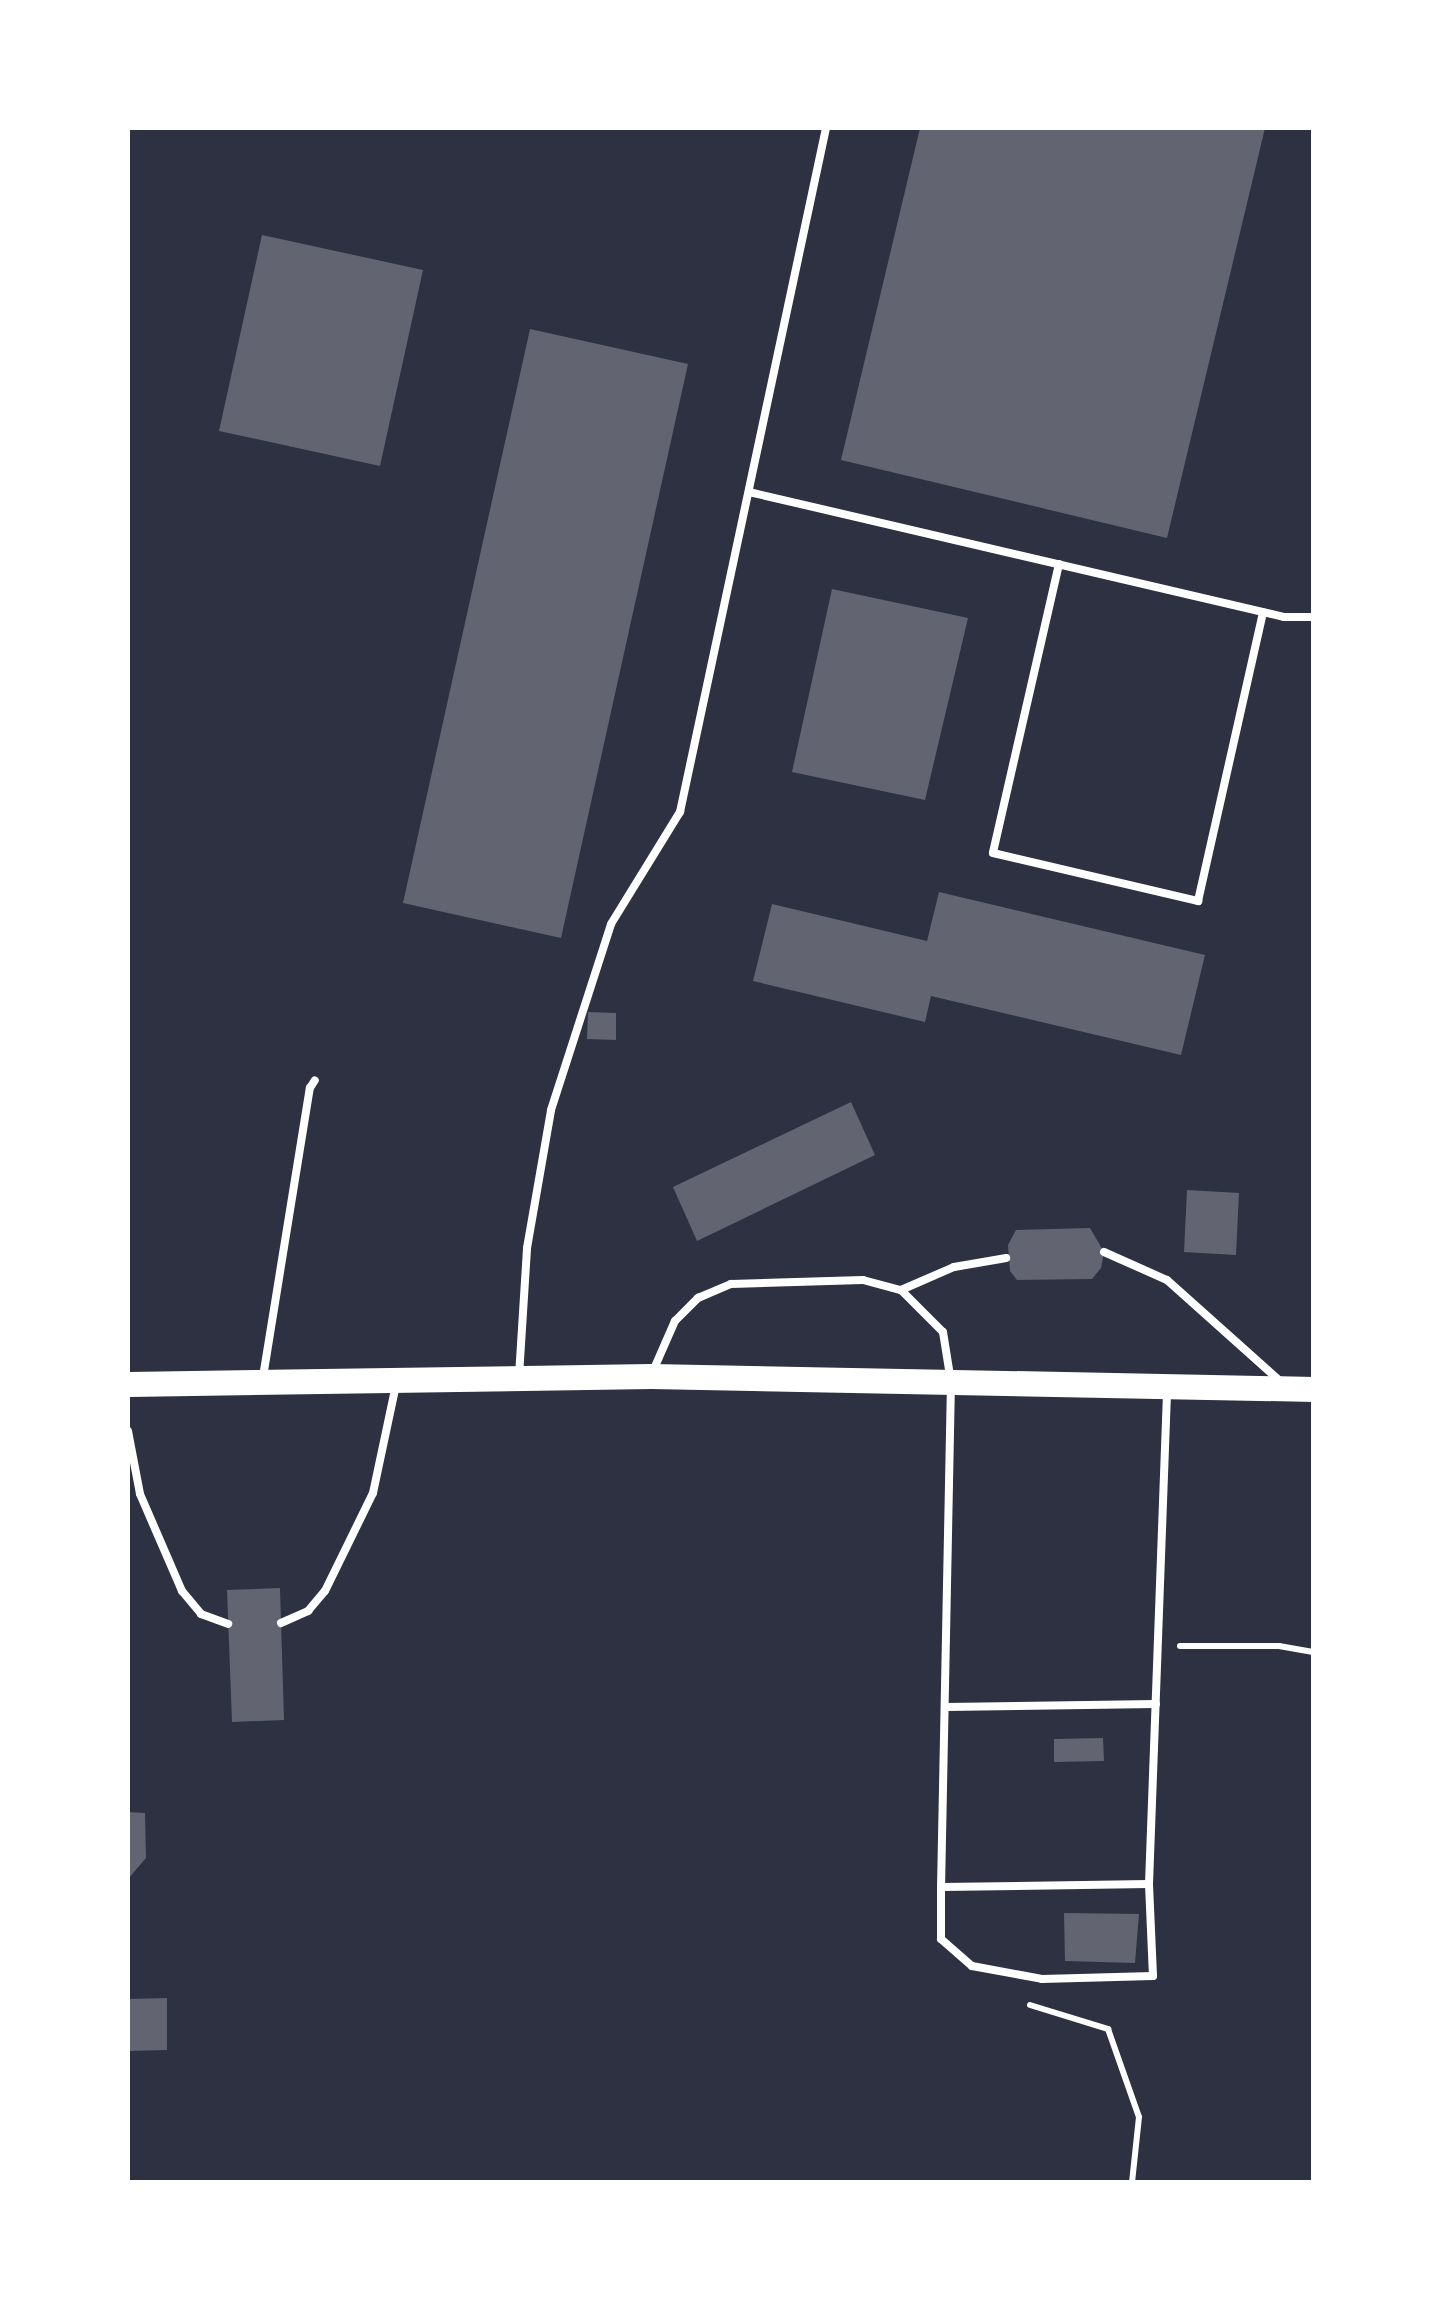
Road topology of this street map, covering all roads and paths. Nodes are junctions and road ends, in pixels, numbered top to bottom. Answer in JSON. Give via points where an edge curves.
{"nodes":[{"id":1,"x":826,"y":128,"type":"edge"},
{"id":2,"x":748,"y":492,"type":"junction"},
{"id":3,"x":1059,"y":564,"type":"junction"},
{"id":4,"x":1263,"y":612,"type":"junction"},
{"id":5,"x":1314,"y":617,"type":"edge"},
{"id":6,"x":315,"y":1080,"type":"dead end"},
{"id":7,"x":1104,"y":1252,"type":"dead end"},
{"id":8,"x":1006,"y":1258,"type":"dead end"},
{"id":9,"x":900,"y":1290,"type":"junction"},
{"id":10,"x":519,"y":1376,"type":"junction"},
{"id":11,"x":651,"y":1376,"type":"junction"},
{"id":12,"x":398,"y":1378,"type":"junction"},
{"id":13,"x":262,"y":1382,"type":"junction"},
{"id":14,"x":951,"y":1382,"type":"junction"},
{"id":15,"x":128,"y":1384,"type":"edge"},
{"id":16,"x":1167,"y":1386,"type":"junction"},
{"id":17,"x":1301,"y":1388,"type":"edge"},
{"id":18,"x":128,"y":1432,"type":"edge"},
{"id":19,"x":281,"y":1623,"type":"dead end"},
{"id":20,"x":228,"y":1624,"type":"dead end"},
{"id":21,"x":1158,"y":1646,"type":"junction"},
{"id":22,"x":1314,"y":1652,"type":"edge"},
{"id":23,"x":1156,"y":1704,"type":"junction"},
{"id":24,"x":945,"y":1707,"type":"junction"},
{"id":25,"x":1149,"y":1884,"type":"junction"},
{"id":26,"x":941,"y":1886,"type":"junction"},
{"id":27,"x":1025,"y":2004,"type":"dead end"},
{"id":28,"x":1132,"y":2182,"type":"edge"}],
"edges":[{"from":1,"to":2,"type":"lane"},
{"from":2,"to":3,"type":"lane"},
{"from":2,"to":10,"type":"lane","via":[[680,812],[611,924],[551,1110],[527,1248]]},
{"from":3,"to":4,"type":"lane"},
{"from":3,"to":4,"type":"lane","via":[[994,853],[1012,858],[1198,900]]},
{"from":4,"to":5,"type":"lane"},
{"from":6,"to":13,"type":"lane"},
{"from":7,"to":17,"type":"lane","via":[[1167,1280]]},
{"from":8,"to":9,"type":"lane","via":[[954,1267]]},
{"from":9,"to":11,"type":"lane","via":[[863,1280],[732,1284],[698,1298],[675,1321]]},
{"from":9,"to":14,"type":"lane","via":[[942,1332]]},
{"from":10,"to":11,"type":"main road"},
{"from":10,"to":12,"type":"main road"},
{"from":11,"to":14,"type":"main road"},
{"from":12,"to":13,"type":"main road"},
{"from":12,"to":19,"type":"lane","via":[[373,1493],[325,1591],[308,1611]]},
{"from":13,"to":15,"type":"main road"},
{"from":14,"to":16,"type":"main road"},
{"from":14,"to":24,"type":"lane"},
{"from":16,"to":17,"type":"main road"},
{"from":16,"to":21,"type":"lane"},
{"from":18,"to":20,"type":"lane","via":[[140,1494],[182,1590],[201,1614]]},
{"from":21,"to":22,"type":"path"},
{"from":21,"to":23,"type":"lane"},
{"from":23,"to":24,"type":"lane"},
{"from":23,"to":25,"type":"lane"},
{"from":24,"to":26,"type":"lane"},
{"from":25,"to":26,"type":"lane"},
{"from":25,"to":26,"type":"lane","via":[[1153,1976],[1042,1979],[972,1966],[941,1939]]},
{"from":27,"to":28,"type":"path","via":[[1108,2028],[1139,2118]]}]}
